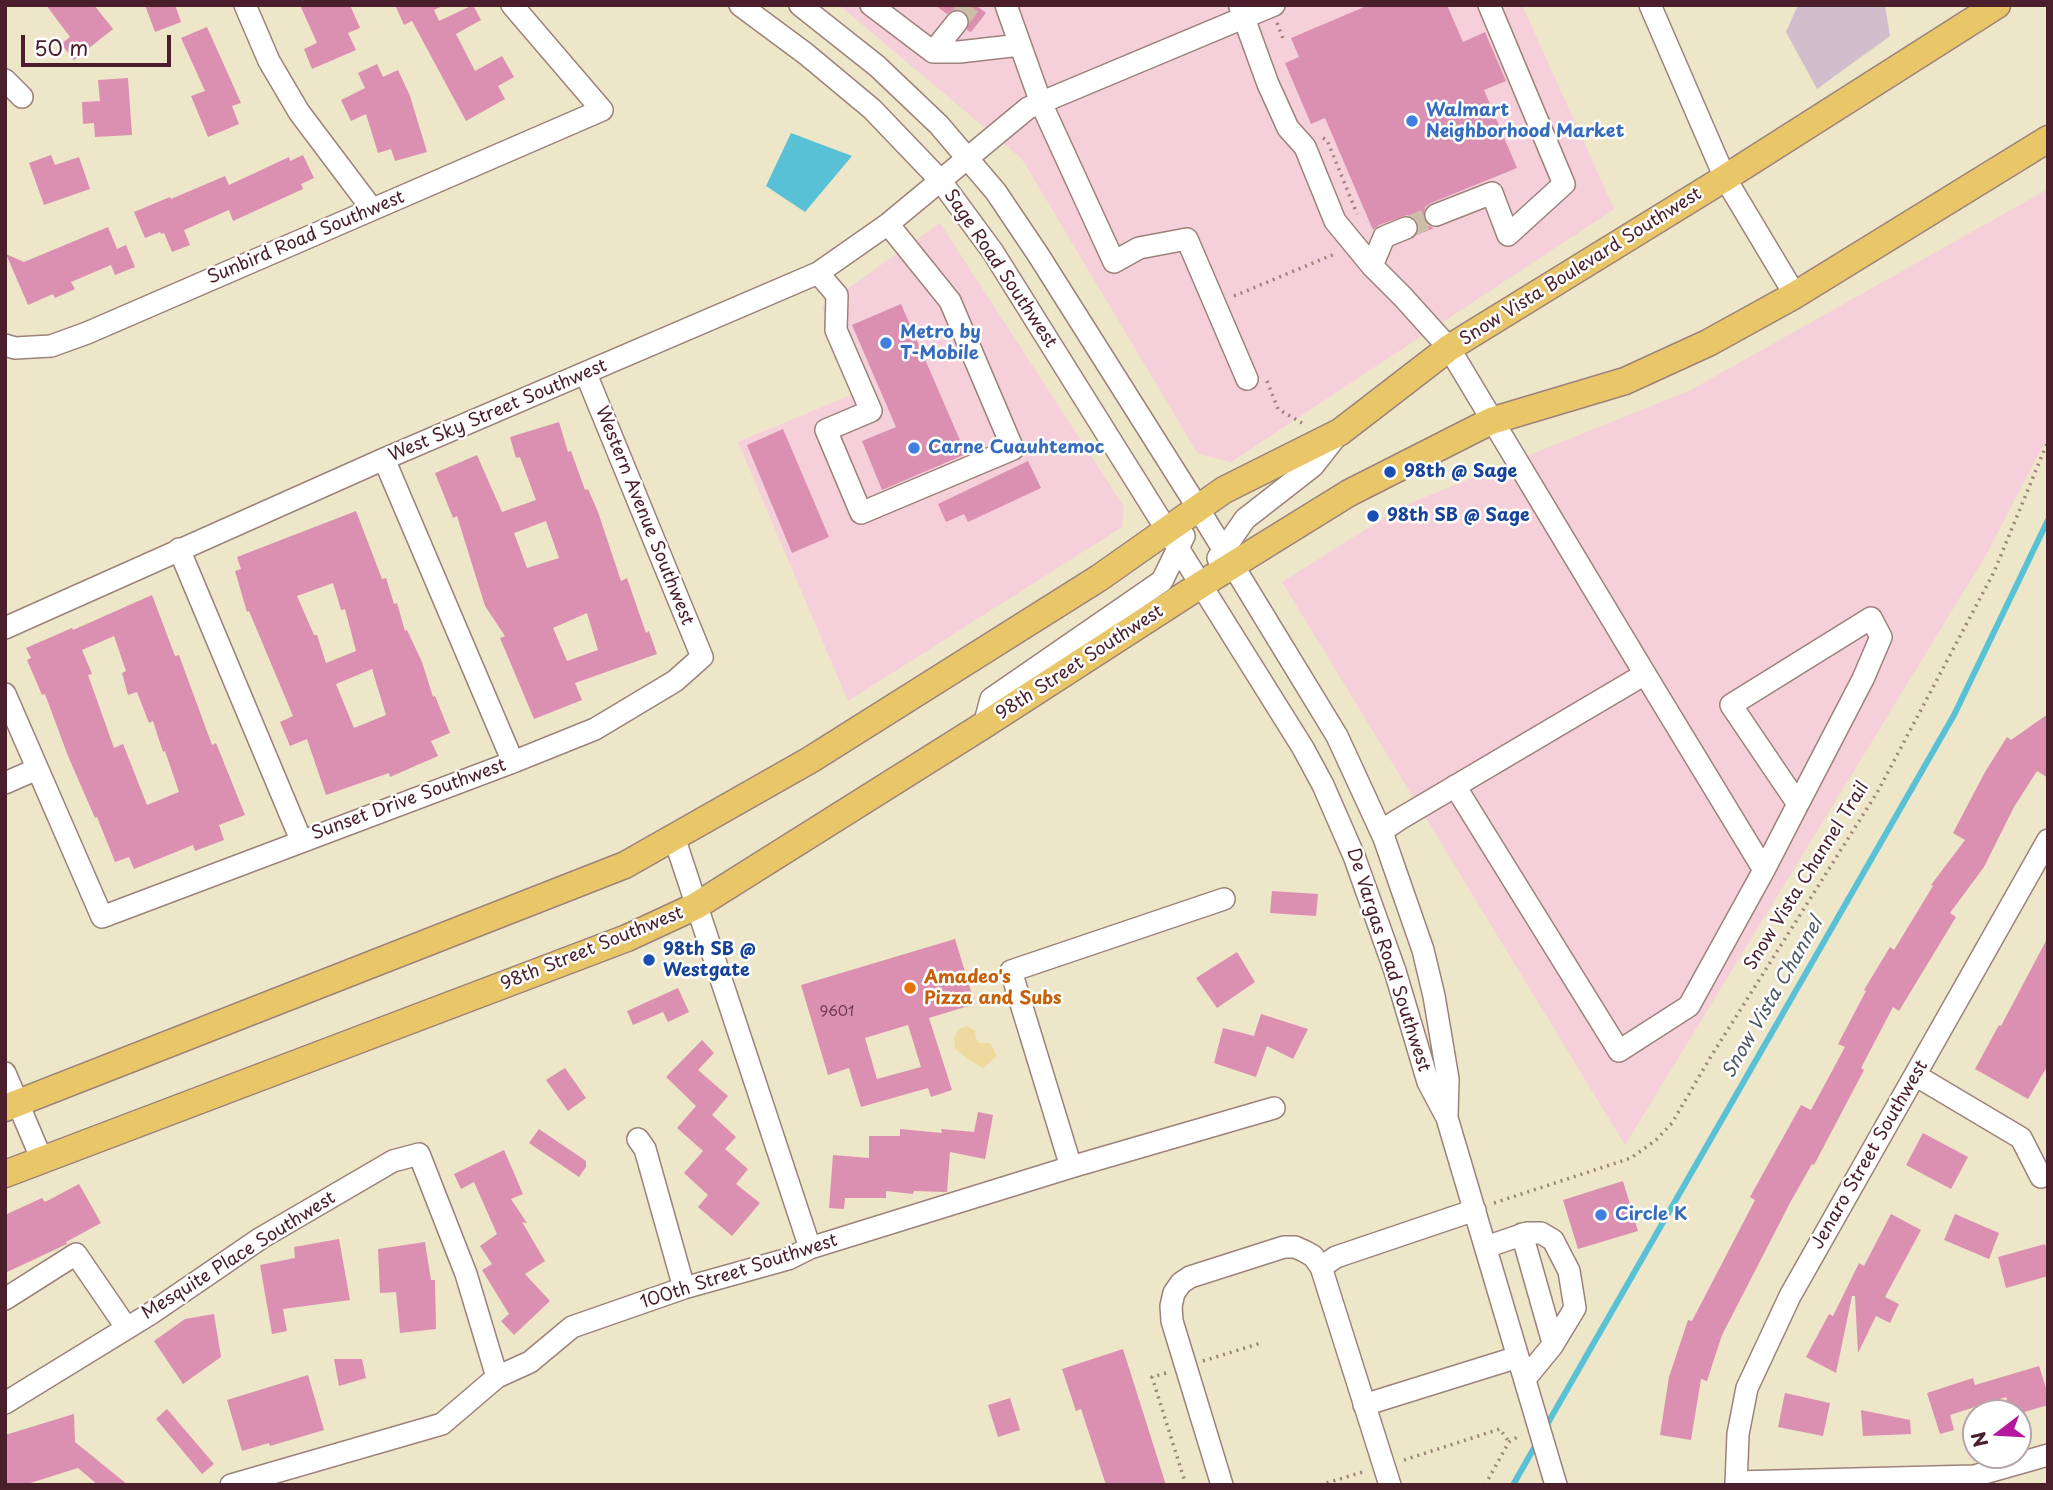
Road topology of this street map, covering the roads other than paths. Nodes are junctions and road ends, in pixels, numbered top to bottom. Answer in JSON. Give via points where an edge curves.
{"nodes":[{"id":1,"x":245,"y":5,"type":"edge"},
{"id":2,"x":512,"y":5,"type":"edge"},
{"id":3,"x":740,"y":5,"type":"edge"},
{"id":4,"x":800,"y":5,"type":"edge"},
{"id":5,"x":871,"y":5,"type":"edge"},
{"id":6,"x":1006,"y":5,"type":"edge"},
{"id":7,"x":1489,"y":5,"type":"edge"},
{"id":8,"x":1650,"y":5,"type":"edge"},
{"id":9,"x":1997,"y":5,"type":"edge"},
{"id":10,"x":1241,"y":12,"type":"edge"},
{"id":11,"x":1274,"y":12,"type":"edge"},
{"id":12,"x":957,"y":22,"type":"tunnel mouth"},
{"id":13,"x":1020,"y":46,"type":"junction"},
{"id":14,"x":933,"y":52,"type":"junction"},
{"id":15,"x":5,"y":80,"type":"edge"},
{"id":16,"x":22,"y":97,"type":"dead end"},
{"id":17,"x":1041,"y":103,"type":"junction"},
{"id":18,"x":2048,"y":139,"type":"edge"},
{"id":19,"x":967,"y":157,"type":"junction"},
{"id":20,"x":1725,"y":178,"type":"junction"},
{"id":21,"x":940,"y":180,"type":"junction"},
{"id":22,"x":372,"y":209,"type":"junction"},
{"id":23,"x":1436,"y":215,"type":"tunnel mouth"},
{"id":24,"x":888,"y":224,"type":"junction"},
{"id":25,"x":1406,"y":228,"type":"tunnel mouth"},
{"id":26,"x":1372,"y":266,"type":"junction"},
{"id":27,"x":818,"y":273,"type":"junction"},
{"id":28,"x":1795,"y":295,"type":"junction"},
{"id":29,"x":5,"y":345,"type":"edge"},
{"id":30,"x":1449,"y":348,"type":"junction"},
{"id":31,"x":586,"y":374,"type":"junction"},
{"id":32,"x":1255,"y":375,"type":"road end"},
{"id":33,"x":1491,"y":421,"type":"junction"},
{"id":34,"x":1339,"y":432,"type":"junction"},
{"id":35,"x":384,"y":459,"type":"junction"},
{"id":36,"x":1198,"y":508,"type":"junction"},
{"id":37,"x":1173,"y":538,"type":"junction"},
{"id":38,"x":178,"y":549,"type":"junction"},
{"id":39,"x":1228,"y":558,"type":"junction"},
{"id":40,"x":1202,"y":584,"type":"junction"},
{"id":41,"x":5,"y":628,"type":"edge"},
{"id":42,"x":702,"y":657,"type":"joint"},
{"id":43,"x":1645,"y":674,"type":"junction"},
{"id":44,"x":5,"y":694,"type":"edge"},
{"id":45,"x":984,"y":725,"type":"junction"},
{"id":46,"x":513,"y":762,"type":"junction"},
{"id":47,"x":37,"y":769,"type":"junction"},
{"id":48,"x":5,"y":783,"type":"edge"},
{"id":49,"x":1455,"y":786,"type":"junction"},
{"id":50,"x":1798,"y":804,"type":"junction"},
{"id":51,"x":1381,"y":831,"type":"junction"},
{"id":52,"x":674,"y":837,"type":"junction"},
{"id":53,"x":302,"y":840,"type":"junction"},
{"id":54,"x":2048,"y":840,"type":"edge"},
{"id":55,"x":2042,"y":864,"type":"edge"},
{"id":56,"x":1764,"y":870,"type":"junction"},
{"id":57,"x":1224,"y":899,"type":"dead end"},
{"id":58,"x":696,"y":906,"type":"junction"},
{"id":59,"x":5,"y":1073,"type":"edge"},
{"id":60,"x":1915,"y":1075,"type":"junction"},
{"id":61,"x":12,"y":1105,"type":"edge"},
{"id":62,"x":1275,"y":1108,"type":"dead end"},
{"id":63,"x":1447,"y":1118,"type":"junction"},
{"id":64,"x":638,"y":1139,"type":"dead end"},
{"id":65,"x":42,"y":1160,"type":"junction"},
{"id":66,"x":1072,"y":1167,"type":"junction"},
{"id":67,"x":5,"y":1174,"type":"edge"},
{"id":68,"x":2041,"y":1177,"type":"dead end"},
{"id":69,"x":1475,"y":1210,"type":"junction"},
{"id":70,"x":1522,"y":1234,"type":"junction"},
{"id":71,"x":1486,"y":1247,"type":"junction"},
{"id":72,"x":810,"y":1248,"type":"junction"},
{"id":73,"x":1321,"y":1266,"type":"junction"},
{"id":74,"x":684,"y":1288,"type":"junction"},
{"id":75,"x":5,"y":1299,"type":"edge"},
{"id":76,"x":126,"y":1327,"type":"junction"},
{"id":77,"x":1553,"y":1343,"type":"junction"},
{"id":78,"x":1518,"y":1356,"type":"junction"},
{"id":79,"x":497,"y":1377,"type":"junction"},
{"id":80,"x":1526,"y":1383,"type":"junction"},
{"id":81,"x":5,"y":1403,"type":"edge"},
{"id":82,"x":1364,"y":1405,"type":"junction"},
{"id":83,"x":2048,"y":1455,"type":"edge"},
{"id":84,"x":1387,"y":1475,"type":"edge"},
{"id":85,"x":1555,"y":1484,"type":"edge"},
{"id":86,"x":1736,"y":1484,"type":"edge"},
{"id":87,"x":231,"y":1485,"type":"edge"},
{"id":88,"x":1223,"y":1485,"type":"edge"}],
"edges":[{"from":1,"to":22,"type":"street","via":[[269,61],[299,112]]},
{"from":2,"to":22,"type":"street","name":"Sunbird Road Southwest","via":[[602,110]]},
{"from":3,"to":21,"type":"street","name":"Sage Road Southwest","via":[[872,109]]},
{"from":4,"to":19,"type":"street","name":"Sage Road Southwest","via":[[877,66]]},
{"from":5,"to":14,"type":"street"},
{"from":6,"to":13,"type":"street"},
{"from":7,"to":23,"type":"street","via":[[1564,184],[1508,235],[1492,193]]},
{"from":8,"to":20,"type":"street"},
{"from":9,"to":20,"type":"main road","name":"Snow Vista Boulevard Southwest"},
{"from":10,"to":11,"type":"street","name":"West Sky Street Southwest"},
{"from":10,"to":17,"type":"street","name":"West Sky Street Southwest"},
{"from":10,"to":26,"type":"street","via":[[1268,84],[1288,128],[1304,147],[1335,221]]},
{"from":12,"to":14,"type":"street"},
{"from":13,"to":14,"type":"street"},
{"from":13,"to":17,"type":"street"},
{"from":15,"to":16,"type":"street"},
{"from":17,"to":19,"type":"street","name":"West Sky Street Southwest","via":[[1028,108]]},
{"from":17,"to":32,"type":"street","via":[[1114,262],[1139,248],[1187,239]]},
{"from":18,"to":28,"type":"main road"},
{"from":19,"to":21,"type":"street","name":"West Sky Street Southwest"},
{"from":19,"to":36,"type":"street","name":"Sage Road Southwest","via":[[1014,218]]},
{"from":20,"to":28,"type":"street"},
{"from":20,"to":30,"type":"main road","name":"Snow Vista Boulevard Southwest"},
{"from":21,"to":24,"type":"street","name":"West Sky Street Southwest"},
{"from":21,"to":37,"type":"street","name":"Sage Road Southwest","via":[[993,252]]},
{"from":22,"to":29,"type":"street","name":"Sunbird Road Southwest","via":[[51,346]]},
{"from":24,"to":27,"type":"street","name":"West Sky Street Southwest"},
{"from":24,"to":27,"type":"street","via":[[950,301],[1013,449],[861,513],[826,430],[871,411],[836,330],[837,295]]},
{"from":25,"to":26,"type":"street","via":[[1384,237]]},
{"from":26,"to":30,"type":"street"},
{"from":27,"to":31,"type":"street","name":"West Sky Street Southwest"},
{"from":28,"to":33,"type":"main road","via":[[1708,344],[1625,381]]},
{"from":30,"to":33,"type":"street"},
{"from":30,"to":34,"type":"main road","name":"Snow Vista Boulevard Southwest"},
{"from":31,"to":35,"type":"street","name":"West Sky Street Southwest"},
{"from":31,"to":42,"type":"street","name":"Western Avenue Southwest"},
{"from":33,"to":39,"type":"main road"},
{"from":33,"to":43,"type":"street"},
{"from":34,"to":36,"type":"main road","name":"Snow Vista Boulevard Southwest","via":[[1224,490]]},
{"from":34,"to":39,"type":"street","via":[[1313,466],[1245,519]]},
{"from":35,"to":38,"type":"street","name":"West Sky Street Southwest"},
{"from":35,"to":46,"type":"street"},
{"from":36,"to":37,"type":"main road","name":"Snow Vista Boulevard Southwest"},
{"from":36,"to":39,"type":"street","name":"Sage Road Southwest"},
{"from":37,"to":40,"type":"street","name":"Sage Road Southwest"},
{"from":37,"to":45,"type":"street","via":[[1162,581],[991,699]]},
{"from":37,"to":52,"type":"main road","via":[[1099,578],[810,760]]},
{"from":38,"to":41,"type":"street","name":"West Sky Street Southwest"},
{"from":38,"to":53,"type":"street"},
{"from":39,"to":40,"type":"main road"},
{"from":39,"to":51,"type":"street","name":"De Vargas Road Southwest","via":[[1337,736]]},
{"from":40,"to":45,"type":"main road","name":"98th Street Southwest"},
{"from":40,"to":63,"type":"street","name":"De Vargas Road Southwest","via":[[1303,748],[1339,819],[1373,906],[1428,1082]]},
{"from":42,"to":46,"type":"street","name":"Sunset Drive Southwest","via":[[675,681],[595,729]]},
{"from":43,"to":49,"type":"street"},
{"from":43,"to":56,"type":"street"},
{"from":44,"to":47,"type":"street"},
{"from":45,"to":58,"type":"main road","name":"98th Street Southwest"},
{"from":46,"to":53,"type":"street","name":"Sunset Drive Southwest"},
{"from":47,"to":48,"type":"street"},
{"from":47,"to":53,"type":"street","name":"Sunset Drive Southwest","via":[[102,917]]},
{"from":49,"to":51,"type":"street"},
{"from":49,"to":56,"type":"street","via":[[1619,1052],[1689,1006]]},
{"from":50,"to":50,"type":"street","via":[[1881,637],[1871,618],[1731,705]]},
{"from":50,"to":56,"type":"street"},
{"from":51,"to":63,"type":"street","name":"De Vargas Road Southwest","via":[[1429,972],[1448,1079]]},
{"from":52,"to":58,"type":"street"},
{"from":52,"to":61,"type":"main road","via":[[625,865]]},
{"from":54,"to":55,"type":"street","name":"Jenaro Street Southwest"},
{"from":55,"to":60,"type":"street","name":"Jenaro Street Southwest"},
{"from":57,"to":66,"type":"street","via":[[1011,971]]},
{"from":58,"to":65,"type":"main road","name":"98th Street Southwest","via":[[627,937]]},
{"from":58,"to":72,"type":"street"},
{"from":59,"to":61,"type":"street"},
{"from":60,"to":68,"type":"street","via":[[2021,1138]]},
{"from":60,"to":86,"type":"street","name":"Jenaro Street Southwest","via":[[1790,1296],[1747,1388],[1738,1434]]},
{"from":61,"to":65,"type":"street"},
{"from":62,"to":66,"type":"street","name":"100th Street Southwest"},
{"from":63,"to":69,"type":"street","name":"De Vargas Road Southwest"},
{"from":64,"to":74,"type":"street","via":[[645,1149]]},
{"from":65,"to":67,"type":"main road","name":"98th Street Southwest"},
{"from":66,"to":72,"type":"street","name":"100th Street Southwest"},
{"from":69,"to":71,"type":"street","name":"De Vargas Road Southwest"},
{"from":69,"to":73,"type":"street","via":[[1336,1256]]},
{"from":70,"to":71,"type":"street"},
{"from":70,"to":77,"type":"street"},
{"from":70,"to":77,"type":"street","via":[[1541,1233],[1553,1240],[1569,1271],[1575,1308]]},
{"from":71,"to":78,"type":"street","name":"De Vargas Road Southwest"},
{"from":72,"to":74,"type":"street","name":"100th Street Southwest","via":[[788,1259]]},
{"from":73,"to":82,"type":"street"},
{"from":73,"to":88,"type":"street","via":[[1304,1251],[1284,1247],[1191,1277],[1174,1293],[1172,1321]]},
{"from":74,"to":79,"type":"street","name":"100th Street Southwest","via":[[572,1327],[530,1362]]},
{"from":75,"to":76,"type":"street","via":[[76,1254]]},
{"from":76,"to":79,"type":"street","name":"Mesquite Place Southwest","via":[[261,1238],[393,1161],[419,1154],[466,1274]]},
{"from":76,"to":81,"type":"street","name":"Mesquite Place Southwest"},
{"from":77,"to":80,"type":"street"},
{"from":78,"to":80,"type":"street","name":"De Vargas Road Southwest"},
{"from":78,"to":82,"type":"street"},
{"from":79,"to":87,"type":"street","name":"100th Street Southwest","via":[[442,1424]]},
{"from":80,"to":85,"type":"street","name":"De Vargas Road Southwest"},
{"from":82,"to":84,"type":"street"},
{"from":83,"to":86,"type":"street","via":[[1974,1476]]}]}
